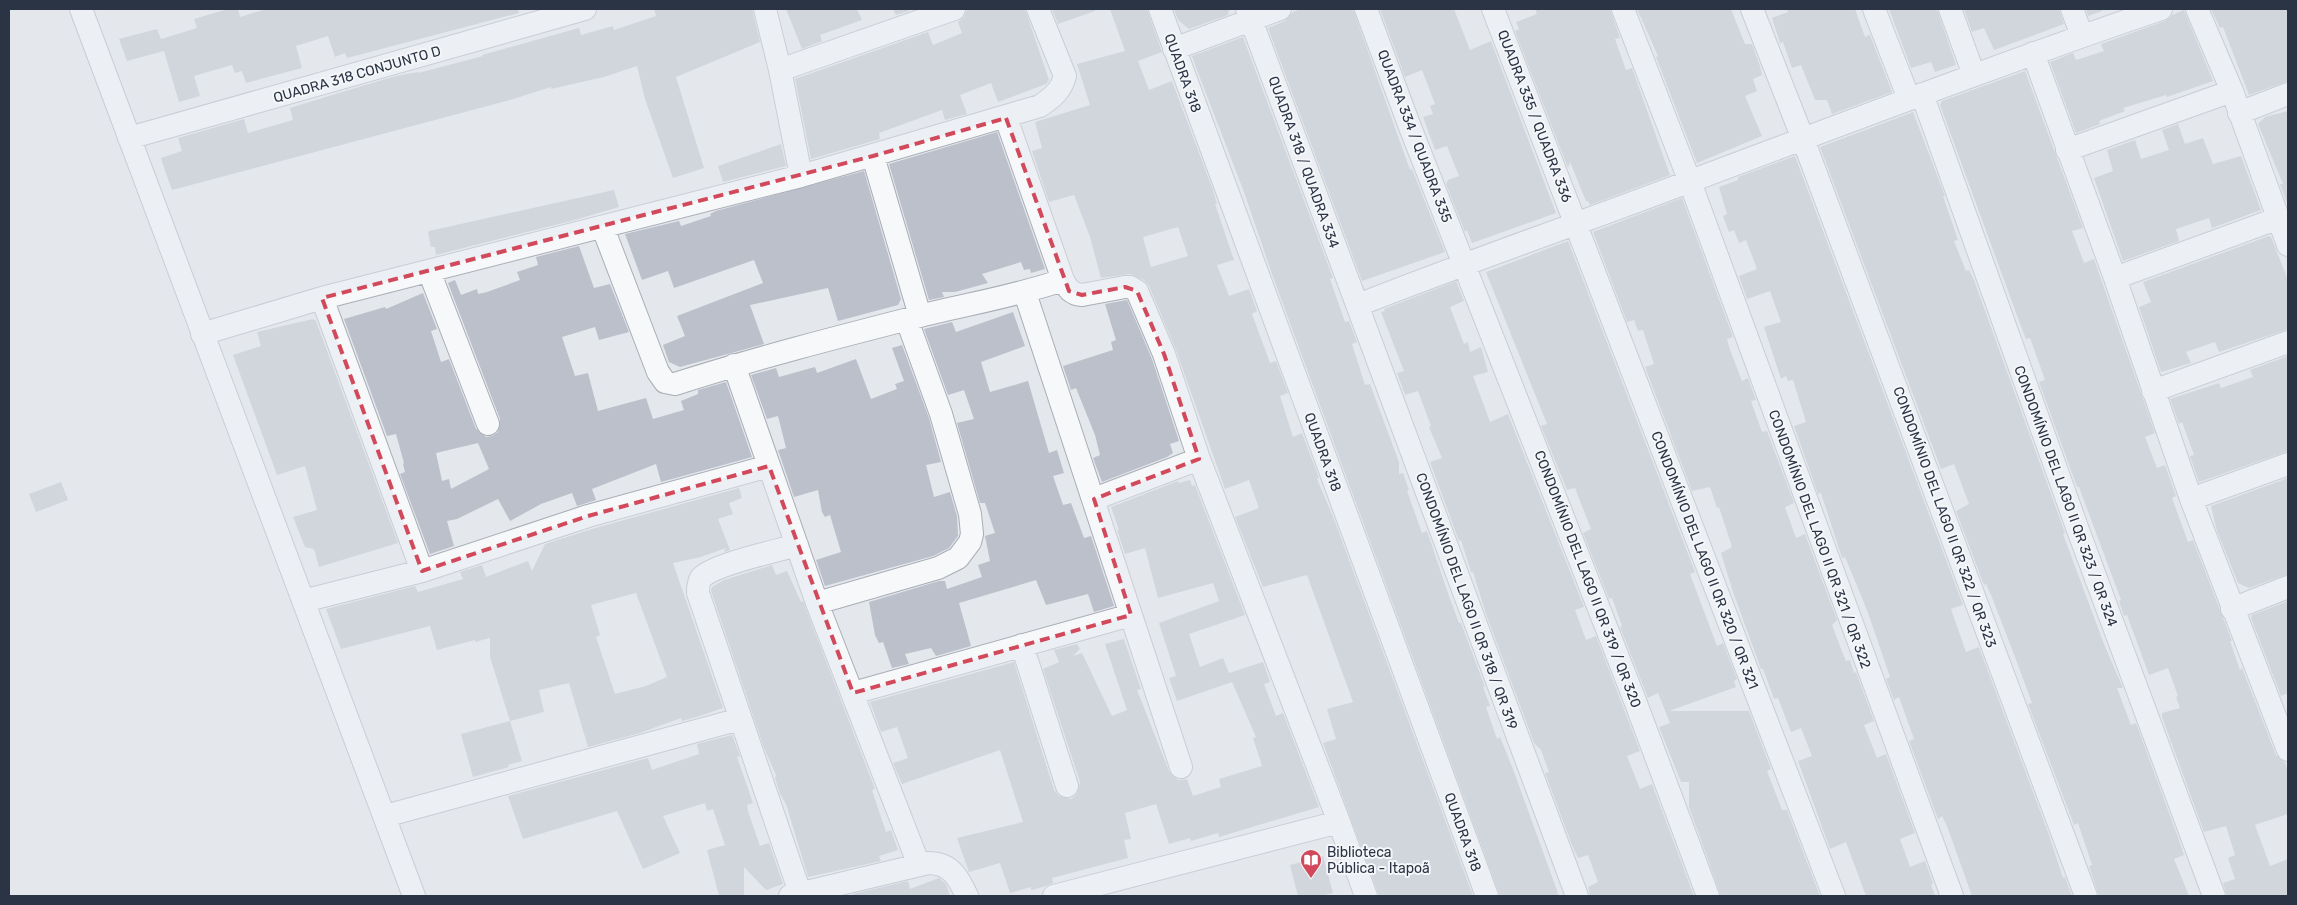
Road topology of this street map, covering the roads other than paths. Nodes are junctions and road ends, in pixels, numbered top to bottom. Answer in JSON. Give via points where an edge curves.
{"nodes":[{"id":1,"x":81,"y":9,"type":"edge"},
{"id":2,"x":585,"y":9,"type":"edge"},
{"id":3,"x":765,"y":9,"type":"edge"},
{"id":4,"x":954,"y":9,"type":"edge"},
{"id":5,"x":1038,"y":9,"type":"edge"},
{"id":6,"x":1160,"y":9,"type":"edge"},
{"id":7,"x":1280,"y":9,"type":"edge"},
{"id":8,"x":1366,"y":9,"type":"edge"},
{"id":9,"x":1493,"y":9,"type":"edge"},
{"id":10,"x":1623,"y":9,"type":"edge"},
{"id":11,"x":1752,"y":9,"type":"edge"},
{"id":12,"x":1874,"y":9,"type":"edge"},
{"id":13,"x":1950,"y":9,"type":"edge"},
{"id":14,"x":2072,"y":9,"type":"edge"},
{"id":15,"x":2161,"y":9,"type":"edge"},
{"id":16,"x":2198,"y":9,"type":"edge"},
{"id":17,"x":1249,"y":14,"type":"edge"},
{"id":18,"x":2082,"y":36,"type":"junction"},
{"id":19,"x":1174,"y":49,"type":"junction"},
{"id":20,"x":2033,"y":53,"type":"junction"},
{"id":21,"x":780,"y":70,"type":"junction"},
{"id":22,"x":1974,"y":75,"type":"junction"},
{"id":23,"x":2232,"y":91,"type":"junction"},
{"id":24,"x":2288,"y":94,"type":"edge"},
{"id":25,"x":1915,"y":97,"type":"junction"},
{"id":26,"x":2239,"y":113,"type":"junction"},
{"id":27,"x":1006,"y":118,"type":"junction"},
{"id":28,"x":129,"y":138,"type":"junction"},
{"id":29,"x":1803,"y":139,"type":"junction"},
{"id":30,"x":2067,"y":150,"type":"junction"},
{"id":31,"x":873,"y":156,"type":"junction"},
{"id":32,"x":801,"y":176,"type":"junction"},
{"id":33,"x":1690,"y":182,"type":"junction"},
{"id":34,"x":1577,"y":224,"type":"junction"},
{"id":35,"x":603,"y":228,"type":"junction"},
{"id":36,"x":2285,"y":229,"type":"edge"},
{"id":37,"x":1465,"y":263,"type":"junction"},
{"id":38,"x":429,"y":271,"type":"junction"},
{"id":39,"x":2115,"y":278,"type":"junction"},
{"id":40,"x":1063,"y":280,"type":"junction"},
{"id":41,"x":1024,"y":293,"type":"junction"},
{"id":42,"x":322,"y":298,"type":"junction"},
{"id":43,"x":1358,"y":305,"type":"junction"},
{"id":44,"x":914,"y":318,"type":"junction"},
{"id":45,"x":202,"y":334,"type":"junction"},
{"id":46,"x":2288,"y":342,"type":"edge"},
{"id":47,"x":734,"y":365,"type":"junction"},
{"id":48,"x":2153,"y":391,"type":"junction"},
{"id":49,"x":488,"y":424,"type":"dead end"},
{"id":50,"x":1199,"y":458,"type":"junction"},
{"id":51,"x":2288,"y":464,"type":"edge"},
{"id":52,"x":769,"y":466,"type":"junction"},
{"id":53,"x":1094,"y":499,"type":"junction"},
{"id":54,"x":2191,"y":499,"type":"junction"},
{"id":55,"x":797,"y":545,"type":"junction"},
{"id":56,"x":422,"y":572,"type":"junction"},
{"id":57,"x":2288,"y":587,"type":"edge"},
{"id":58,"x":303,"y":601,"type":"junction"},
{"id":59,"x":816,"y":603,"type":"junction"},
{"id":60,"x":2232,"y":609,"type":"junction"},
{"id":61,"x":1131,"y":615,"type":"junction"},
{"id":62,"x":1022,"y":645,"type":"junction"},
{"id":63,"x":853,"y":693,"type":"junction"},
{"id":64,"x":2282,"y":716,"type":"edge"},
{"id":65,"x":740,"y":719,"type":"junction"},
{"id":66,"x":2288,"y":750,"type":"edge"},
{"id":67,"x":1182,"y":767,"type":"dead end"},
{"id":68,"x":1067,"y":786,"type":"dead end"},
{"id":69,"x":385,"y":816,"type":"junction"},
{"id":70,"x":1339,"y":822,"type":"junction"},
{"id":71,"x":919,"y":865,"type":"junction"},
{"id":72,"x":840,"y":891,"type":"edge"},
{"id":73,"x":795,"y":895,"type":"edge"},
{"id":74,"x":414,"y":896,"type":"edge"},
{"id":75,"x":967,"y":896,"type":"edge"},
{"id":76,"x":1054,"y":896,"type":"edge"},
{"id":77,"x":1366,"y":896,"type":"edge"},
{"id":78,"x":1487,"y":896,"type":"edge"},
{"id":79,"x":1577,"y":896,"type":"edge"},
{"id":80,"x":1708,"y":896,"type":"edge"},
{"id":81,"x":1834,"y":896,"type":"edge"},
{"id":82,"x":1952,"y":896,"type":"edge"},
{"id":83,"x":2086,"y":896,"type":"edge"},
{"id":84,"x":2214,"y":896,"type":"edge"}],
"edges":[{"from":1,"to":28,"type":"street"},
{"from":2,"to":28,"type":"street","name":"QUADRA 318 CONJUNTO D"},
{"from":3,"to":21,"type":"street"},
{"from":4,"to":21,"type":"street"},
{"from":5,"to":27,"type":"street","via":[[1065,76],[1062,87],[1040,106]]},
{"from":6,"to":19,"type":"street","name":"QUADRA 318"},
{"from":7,"to":17,"type":"street"},
{"from":8,"to":37,"type":"street","name":"QUADRA 334 / QUADRA 335"},
{"from":9,"to":34,"type":"street","name":"QUADRA 335 / QUADRA 336"},
{"from":10,"to":33,"type":"street","name":"CONDOMÍNIO DEL LAGO II QR 321 / QR 322"},
{"from":11,"to":29,"type":"street","name":"CONDOMÍNIO DEL LAGO II QR 322 / QR 323"},
{"from":12,"to":25,"type":"street","name":"CONDOMÍNIO DEL LAGO II QR 323 / QR 324"},
{"from":13,"to":22,"type":"street"},
{"from":14,"to":18,"type":"street"},
{"from":15,"to":18,"type":"street"},
{"from":16,"to":23,"type":"street"},
{"from":17,"to":19,"type":"street"},
{"from":17,"to":43,"type":"street","name":"QUADRA 318 / QUADRA 334"},
{"from":18,"to":20,"type":"street"},
{"from":19,"to":78,"type":"street","name":"QUADRA 318"},
{"from":20,"to":22,"type":"street"},
{"from":20,"to":30,"type":"street"},
{"from":21,"to":32,"type":"street"},
{"from":22,"to":25,"type":"street"},
{"from":23,"to":26,"type":"street"},
{"from":23,"to":30,"type":"street"},
{"from":24,"to":26,"type":"street"},
{"from":25,"to":29,"type":"street"},
{"from":25,"to":84,"type":"street","name":"CONDOMÍNIO DEL LAGO II QR 323 / QR 324"},
{"from":26,"to":36,"type":"street"},
{"from":27,"to":31,"type":"street"},
{"from":27,"to":40,"type":"street"},
{"from":28,"to":45,"type":"street"},
{"from":29,"to":33,"type":"street"},
{"from":29,"to":83,"type":"street","name":"CONDOMÍNIO DEL LAGO II QR 322 / QR 323"},
{"from":30,"to":39,"type":"street"},
{"from":31,"to":32,"type":"street"},
{"from":31,"to":44,"type":"street"},
{"from":32,"to":35,"type":"street"},
{"from":33,"to":34,"type":"street"},
{"from":33,"to":82,"type":"street","name":"CONDOMÍNIO DEL LAGO II QR 321 / QR 322"},
{"from":34,"to":37,"type":"street"},
{"from":34,"to":81,"type":"street","name":"CONDOMÍNIO DEL LAGO II QR 320 / QR 321"},
{"from":35,"to":38,"type":"street"},
{"from":35,"to":47,"type":"street","via":[[661,378],[675,384]]},
{"from":36,"to":39,"type":"street"},
{"from":37,"to":43,"type":"street"},
{"from":37,"to":80,"type":"street","name":"CONDOMÍNIO DEL LAGO II QR 319 / QR 320"},
{"from":38,"to":42,"type":"street"},
{"from":38,"to":49,"type":"street"},
{"from":39,"to":48,"type":"street"},
{"from":40,"to":41,"type":"street"},
{"from":40,"to":50,"type":"street","via":[[1069,291],[1075,294],[1125,287],[1137,291],[1164,354]]},
{"from":41,"to":44,"type":"street"},
{"from":41,"to":53,"type":"street"},
{"from":42,"to":45,"type":"street"},
{"from":42,"to":56,"type":"street"},
{"from":43,"to":79,"type":"street","name":"CONDOMÍNIO DEL LAGO II QR 318 / QR 319"},
{"from":44,"to":47,"type":"street"},
{"from":44,"to":59,"type":"street","via":[[970,514],[970,542],[958,558],[938,568]]},
{"from":45,"to":58,"type":"street"},
{"from":46,"to":48,"type":"street"},
{"from":47,"to":52,"type":"street"},
{"from":48,"to":54,"type":"street"},
{"from":50,"to":53,"type":"street"},
{"from":50,"to":70,"type":"street"},
{"from":51,"to":54,"type":"street"},
{"from":52,"to":55,"type":"street"},
{"from":52,"to":56,"type":"street","via":[[588,516]]},
{"from":53,"to":61,"type":"street"},
{"from":54,"to":60,"type":"street"},
{"from":55,"to":59,"type":"street"},
{"from":55,"to":65,"type":"street","via":[[742,560],[713,571],[700,580],[700,604]]},
{"from":56,"to":58,"type":"street"},
{"from":57,"to":60,"type":"street"},
{"from":58,"to":69,"type":"street"},
{"from":59,"to":63,"type":"street"},
{"from":60,"to":64,"type":"street"},
{"from":61,"to":62,"type":"street"},
{"from":61,"to":67,"type":"street"},
{"from":62,"to":63,"type":"street"},
{"from":62,"to":68,"type":"street"},
{"from":63,"to":71,"type":"street"},
{"from":64,"to":66,"type":"street"},
{"from":65,"to":69,"type":"street"},
{"from":65,"to":73,"type":"street"},
{"from":69,"to":74,"type":"street"},
{"from":70,"to":76,"type":"street"},
{"from":70,"to":77,"type":"street"},
{"from":71,"to":72,"type":"street"},
{"from":71,"to":75,"type":"street","via":[[939,863],[948,867],[960,880]]},
{"from":72,"to":73,"type":"street"}]}
